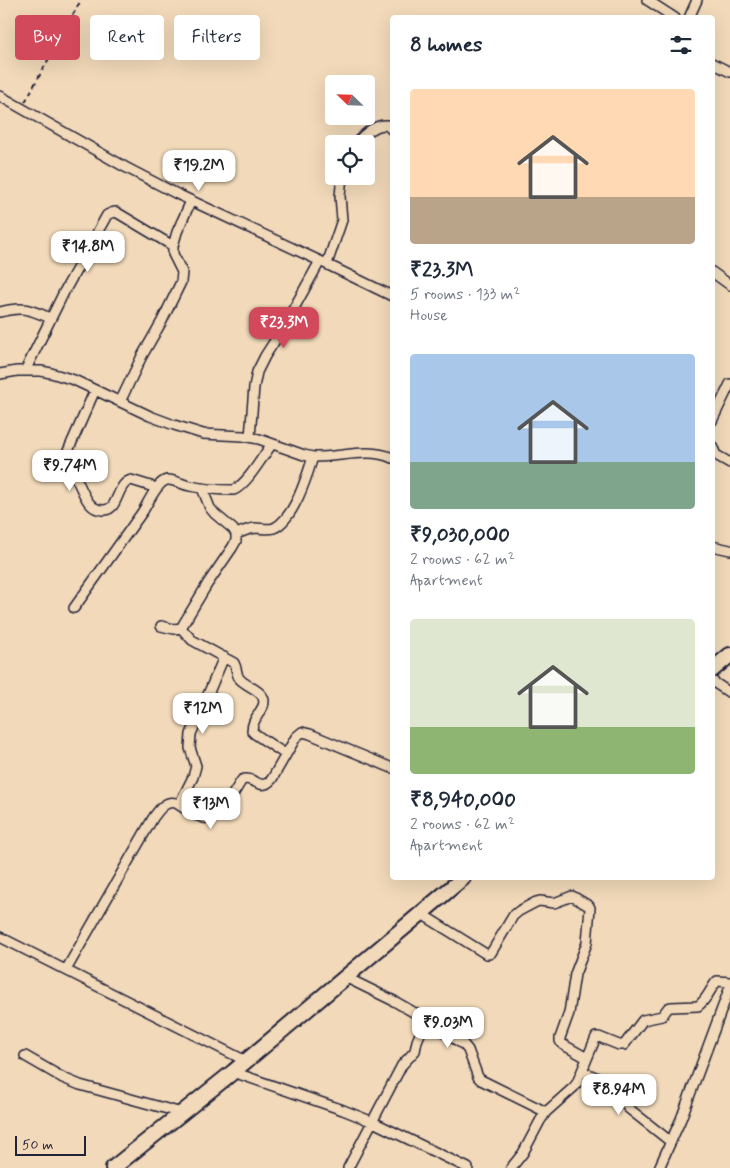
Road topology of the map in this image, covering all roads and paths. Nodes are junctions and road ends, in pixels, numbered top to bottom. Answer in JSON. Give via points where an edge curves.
{"nodes":[{"id":1,"x":80,"y":0,"type":"edge"},
{"id":2,"x":647,"y":0,"type":"edge"},
{"id":3,"x":697,"y":0,"type":"edge"},
{"id":4,"x":671,"y":15,"type":"edge"},
{"id":5,"x":690,"y":15,"type":"edge"},
{"id":6,"x":715,"y":64,"type":"edge"},
{"id":7,"x":730,"y":72,"type":"edge"},
{"id":8,"x":0,"y":96,"type":"edge"},
{"id":9,"x":22,"y":108,"type":"junction"},
{"id":10,"x":390,"y":128,"type":"edge"},
{"id":11,"x":364,"y":135,"type":"edge"},
{"id":12,"x":340,"y":185,"type":"edge"},
{"id":13,"x":191,"y":201,"type":"junction"},
{"id":14,"x":173,"y":246,"type":"junction"},
{"id":15,"x":323,"y":262,"type":"junction"},
{"id":16,"x":715,"y":274,"type":"edge"},
{"id":17,"x":730,"y":285,"type":"edge"},
{"id":18,"x":390,"y":295,"type":"edge"},
{"id":19,"x":0,"y":312,"type":"edge"},
{"id":20,"x":50,"y":318,"type":"junction"},
{"id":21,"x":25,"y":371,"type":"junction"},
{"id":22,"x":0,"y":374,"type":"edge"},
{"id":23,"x":730,"y":384,"type":"edge"},
{"id":24,"x":95,"y":390,"type":"junction"},
{"id":25,"x":120,"y":402,"type":"junction"},
{"id":26,"x":715,"y":415,"type":"edge"},
{"id":27,"x":250,"y":438,"type":"junction"},
{"id":28,"x":272,"y":444,"type":"junction"},
{"id":29,"x":715,"y":453,"type":"edge"},
{"id":30,"x":313,"y":457,"type":"junction"},
{"id":31,"x":390,"y":457,"type":"edge"},
{"id":32,"x":730,"y":462,"type":"edge"},
{"id":33,"x":157,"y":488,"type":"junction"},
{"id":34,"x":202,"y":488,"type":"junction"},
{"id":35,"x":236,"y":534,"type":"junction"},
{"id":36,"x":715,"y":547,"type":"edge"},
{"id":37,"x":730,"y":550,"type":"edge"},
{"id":38,"x":74,"y":608,"type":"dead end"},
{"id":39,"x":161,"y":626,"type":"dead end"},
{"id":40,"x":181,"y":628,"type":"junction"},
{"id":41,"x":730,"y":655,"type":"edge"},
{"id":42,"x":224,"y":657,"type":"junction"},
{"id":43,"x":715,"y":668,"type":"edge"},
{"id":44,"x":715,"y":683,"type":"edge"},
{"id":45,"x":730,"y":694,"type":"edge"},
{"id":46,"x":286,"y":754,"type":"junction"},
{"id":47,"x":390,"y":767,"type":"edge"},
{"id":48,"x":179,"y":805,"type":"junction"},
{"id":49,"x":461,"y":880,"type":"edge"},
{"id":50,"x":420,"y":913,"type":"junction"},
{"id":51,"x":0,"y":937,"type":"edge"},
{"id":52,"x":66,"y":970,"type":"junction"},
{"id":53,"x":345,"y":977,"type":"junction"},
{"id":54,"x":730,"y":982,"type":"edge"},
{"id":55,"x":730,"y":987,"type":"edge"},
{"id":56,"x":426,"y":1020,"type":"junction"},
{"id":57,"x":25,"y":1056,"type":"dead end"},
{"id":58,"x":587,"y":1058,"type":"junction"},
{"id":59,"x":246,"y":1061,"type":"junction"},
{"id":60,"x":233,"y":1072,"type":"junction"},
{"id":61,"x":582,"y":1072,"type":"junction"},
{"id":62,"x":546,"y":1112,"type":"junction"},
{"id":63,"x":182,"y":1113,"type":"junction"},
{"id":64,"x":372,"y":1122,"type":"junction"},
{"id":65,"x":670,"y":1142,"type":"junction"},
{"id":66,"x":113,"y":1168,"type":"edge"},
{"id":67,"x":348,"y":1168,"type":"edge"},
{"id":68,"x":468,"y":1168,"type":"edge"},
{"id":69,"x":510,"y":1168,"type":"edge"},
{"id":70,"x":659,"y":1168,"type":"edge"}],
"edges":[{"from":1,"to":9,"type":"path"},
{"from":2,"to":4,"type":"street"},
{"from":3,"to":5,"type":"street"},
{"from":6,"to":7,"type":"street"},
{"from":8,"to":9,"type":"street"},
{"from":9,"to":13,"type":"street"},
{"from":10,"to":11,"type":"street","via":[[380,126]]},
{"from":12,"to":15,"type":"street","via":[[342,220]]},
{"from":13,"to":14,"type":"street"},
{"from":13,"to":15,"type":"street"},
{"from":14,"to":20,"type":"street","via":[[111,212]]},
{"from":14,"to":25,"type":"street","via":[[182,282]]},
{"from":15,"to":18,"type":"street"},
{"from":15,"to":27,"type":"street","via":[[257,372]]},
{"from":16,"to":17,"type":"street"},
{"from":19,"to":20,"type":"street","via":[[23,308]]},
{"from":20,"to":21,"type":"street"},
{"from":21,"to":22,"type":"street"},
{"from":21,"to":24,"type":"street","via":[[51,373]]},
{"from":23,"to":26,"type":"street"},
{"from":24,"to":25,"type":"street"},
{"from":24,"to":33,"type":"street","via":[[67,458],[87,500],[97,510],[103,511],[112,506],[127,481]]},
{"from":25,"to":27,"type":"street","via":[[188,430]]},
{"from":27,"to":28,"type":"street"},
{"from":28,"to":30,"type":"street"},
{"from":28,"to":34,"type":"street","via":[[238,488]]},
{"from":29,"to":32,"type":"street"},
{"from":30,"to":31,"type":"street","via":[[368,453]]},
{"from":30,"to":35,"type":"street","via":[[302,488],[280,524]]},
{"from":33,"to":34,"type":"street","via":[[166,480]]},
{"from":33,"to":38,"type":"street"},
{"from":34,"to":35,"type":"street","via":[[210,508]]},
{"from":35,"to":40,"type":"street","via":[[232,548]]},
{"from":36,"to":37,"type":"street"},
{"from":39,"to":40,"type":"street"},
{"from":40,"to":42,"type":"street","via":[[192,640]]},
{"from":41,"to":43,"type":"main road"},
{"from":42,"to":46,"type":"street","via":[[234,663],[240,680],[264,698],[252,731]]},
{"from":42,"to":48,"type":"street","via":[[191,734],[190,748],[196,766]]},
{"from":44,"to":45,"type":"street"},
{"from":46,"to":47,"type":"street","via":[[296,737],[305,732]]},
{"from":46,"to":48,"type":"street","via":[[268,783],[244,778],[214,816],[198,816]]},
{"from":48,"to":52,"type":"street","via":[[168,802],[153,818]]},
{"from":49,"to":50,"type":"main road"},
{"from":50,"to":53,"type":"main road"},
{"from":50,"to":58,"type":"street","via":[[489,954],[516,913],[536,902],[554,903],[572,896],[589,906],[587,943],[574,978],[569,1013],[560,1038],[562,1044]]},
{"from":51,"to":52,"type":"street"},
{"from":52,"to":59,"type":"street"},
{"from":53,"to":56,"type":"street"},
{"from":53,"to":59,"type":"main road"},
{"from":54,"to":58,"type":"street","via":[[717,981],[698,1006],[671,1007],[662,1016],[643,1020],[624,1045],[596,1037]]},
{"from":55,"to":65,"type":"street"},
{"from":56,"to":62,"type":"street","via":[[466,1047],[481,1080]]},
{"from":56,"to":64,"type":"street","via":[[415,1051],[402,1065]]},
{"from":57,"to":63,"type":"street","via":[[63,1078]]},
{"from":58,"to":61,"type":"street"},
{"from":59,"to":60,"type":"main road"},
{"from":60,"to":63,"type":"main road"},
{"from":60,"to":64,"type":"street"},
{"from":61,"to":62,"type":"street","via":[[574,1087]]},
{"from":61,"to":65,"type":"street","via":[[616,1088],[628,1108]]},
{"from":62,"to":69,"type":"street","via":[[523,1153]]},
{"from":63,"to":66,"type":"main road"},
{"from":64,"to":67,"type":"street"},
{"from":64,"to":68,"type":"street"},
{"from":65,"to":70,"type":"street"}]}
